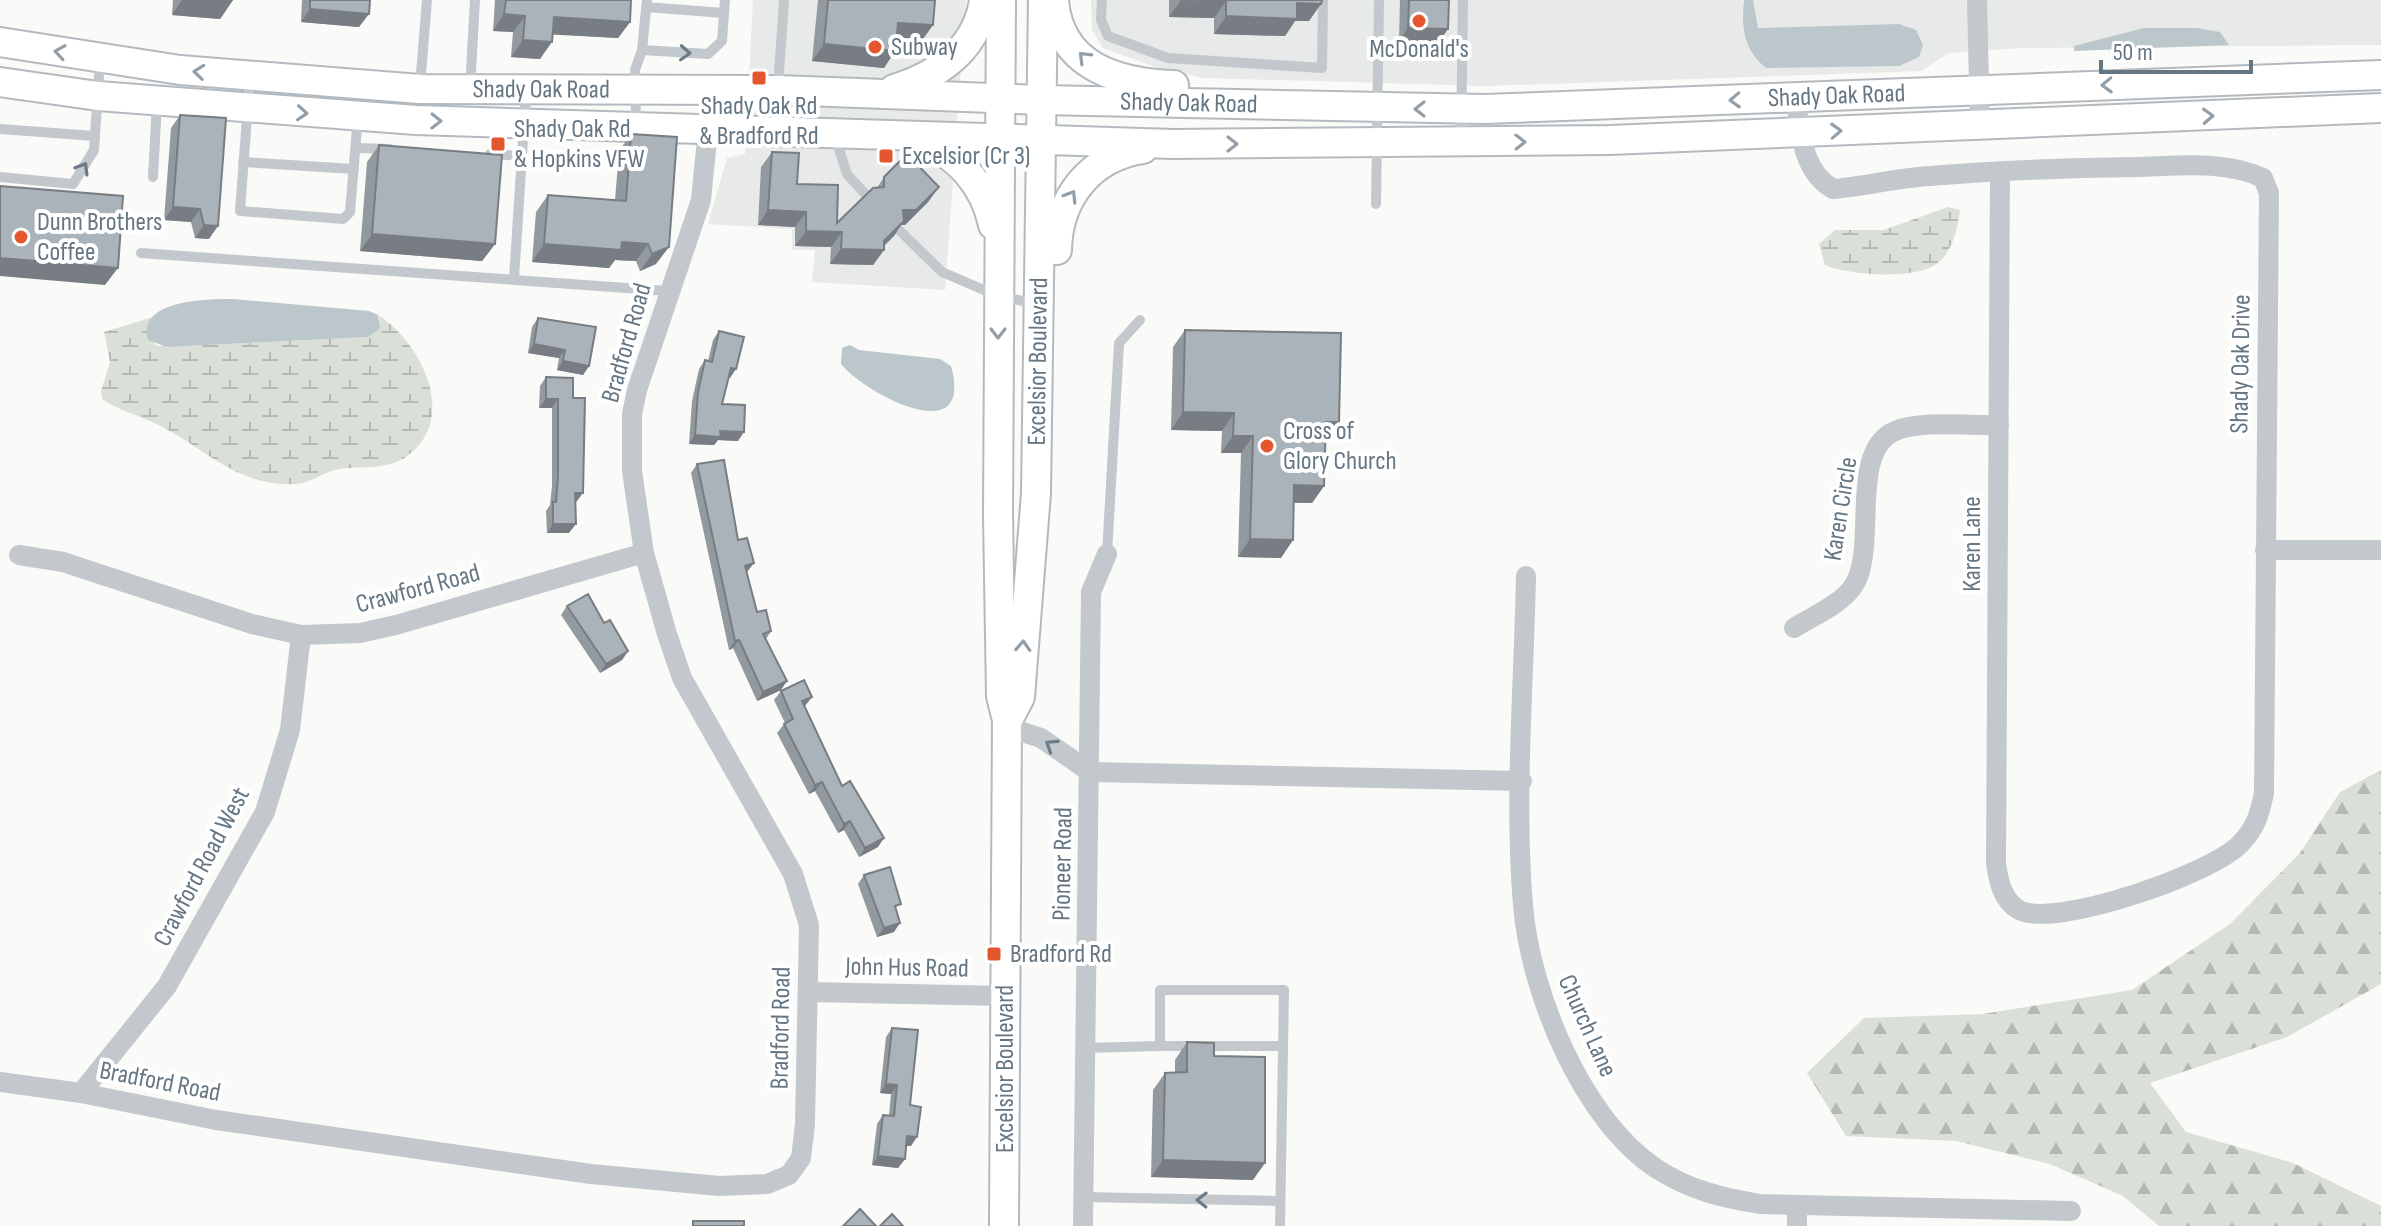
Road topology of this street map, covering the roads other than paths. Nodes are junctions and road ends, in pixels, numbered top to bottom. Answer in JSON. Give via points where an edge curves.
{"nodes":[{"id":1,"x":427,"y":0,"type":"edge"},
{"id":2,"x":475,"y":0,"type":"edge"},
{"id":3,"x":725,"y":0,"type":"edge"},
{"id":4,"x":784,"y":0,"type":"edge"},
{"id":5,"x":984,"y":0,"type":"edge"},
{"id":6,"x":1001,"y":0,"type":"edge"},
{"id":7,"x":1043,"y":0,"type":"edge"},
{"id":8,"x":1054,"y":0,"type":"edge"},
{"id":9,"x":1102,"y":0,"type":"edge"},
{"id":10,"x":1323,"y":0,"type":"edge"},
{"id":11,"x":1379,"y":0,"type":"edge"},
{"id":12,"x":1463,"y":0,"type":"edge"},
{"id":13,"x":1977,"y":0,"type":"edge"},
{"id":14,"x":646,"y":4,"type":"edge"},
{"id":15,"x":724,"y":13,"type":"junction"},
{"id":16,"x":0,"y":42,"type":"edge"},
{"id":17,"x":642,"y":50,"type":"junction"},
{"id":18,"x":101,"y":58,"type":"junction"},
{"id":19,"x":2381,"y":75,"type":"edge"},
{"id":20,"x":250,"y":77,"type":"junction"},
{"id":21,"x":0,"y":82,"type":"edge"},
{"id":22,"x":360,"y":86,"type":"junction"},
{"id":23,"x":420,"y":89,"type":"junction"},
{"id":24,"x":1978,"y":89,"type":"junction"},
{"id":25,"x":634,"y":90,"type":"junction"},
{"id":26,"x":778,"y":90,"type":"junction"},
{"id":27,"x":470,"y":91,"type":"junction"},
{"id":28,"x":526,"y":92,"type":"junction"},
{"id":29,"x":881,"y":93,"type":"junction"},
{"id":30,"x":98,"y":96,"type":"junction"},
{"id":31,"x":1795,"y":97,"type":"junction"},
{"id":32,"x":1000,"y":99,"type":"junction"},
{"id":33,"x":1042,"y":100,"type":"junction"},
{"id":34,"x":158,"y":101,"type":"junction"},
{"id":35,"x":1319,"y":107,"type":"junction"},
{"id":36,"x":2381,"y":108,"type":"edge"},
{"id":37,"x":246,"y":109,"type":"junction"},
{"id":38,"x":1379,"y":109,"type":"junction"},
{"id":39,"x":1462,"y":109,"type":"junction"},
{"id":40,"x":358,"y":117,"type":"junction"},
{"id":41,"x":525,"y":122,"type":"junction"},
{"id":42,"x":636,"y":125,"type":"junction"},
{"id":43,"x":1980,"y":125,"type":"junction"},
{"id":44,"x":0,"y":129,"type":"edge"},
{"id":45,"x":708,"y":129,"type":"junction"},
{"id":46,"x":1802,"y":132,"type":"junction"},
{"id":47,"x":834,"y":134,"type":"junction"},
{"id":48,"x":95,"y":136,"type":"junction"},
{"id":49,"x":890,"y":136,"type":"junction"},
{"id":50,"x":999,"y":139,"type":"junction"},
{"id":51,"x":1043,"y":141,"type":"junction"},
{"id":52,"x":1461,"y":143,"type":"junction"},
{"id":53,"x":1174,"y":144,"type":"junction"},
{"id":54,"x":1379,"y":144,"type":"junction"},
{"id":55,"x":356,"y":148,"type":"junction"},
{"id":56,"x":399,"y":150,"type":"edge"},
{"id":57,"x":483,"y":154,"type":"edge"},
{"id":58,"x":523,"y":156,"type":"junction"},
{"id":59,"x":243,"y":162,"type":"junction"},
{"id":60,"x":354,"y":169,"type":"junction"},
{"id":61,"x":2000,"y":172,"type":"junction"},
{"id":62,"x":0,"y":177,"type":"edge"},
{"id":63,"x":153,"y":177,"type":"dead end"},
{"id":64,"x":868,"y":197,"type":"edge"},
{"id":65,"x":1376,"y":204,"type":"dead end"},
{"id":66,"x":899,"y":230,"type":"edge"},
{"id":67,"x":141,"y":253,"type":"dead end"},
{"id":68,"x":999,"y":255,"type":"junction"},
{"id":69,"x":514,"y":279,"type":"junction"},
{"id":70,"x":668,"y":291,"type":"junction"},
{"id":71,"x":998,"y":296,"type":"junction"},
{"id":72,"x":1040,"y":304,"type":"junction"},
{"id":73,"x":1140,"y":320,"type":"dead end"},
{"id":74,"x":1999,"y":425,"type":"junction"},
{"id":75,"x":1036,"y":493,"type":"junction"},
{"id":76,"x":2265,"y":550,"type":"junction"},
{"id":77,"x":2381,"y":550,"type":"edge"},
{"id":78,"x":644,"y":553,"type":"junction"},
{"id":79,"x":1107,"y":554,"type":"joint"},
{"id":80,"x":19,"y":555,"type":"dead end"},
{"id":81,"x":1526,"y":576,"type":"dead end"},
{"id":82,"x":1794,"y":628,"type":"dead end"},
{"id":83,"x":301,"y":635,"type":"junction"},
{"id":84,"x":1007,"y":724,"type":"junction"},
{"id":85,"x":1090,"y":772,"type":"junction"},
{"id":86,"x":1522,"y":781,"type":"junction"},
{"id":87,"x":2019,"y":910,"type":"joint"},
{"id":88,"x":808,"y":992,"type":"junction"},
{"id":89,"x":1005,"y":996,"type":"junction"},
{"id":90,"x":1160,"y":1046,"type":"junction"},
{"id":91,"x":1283,"y":1046,"type":"junction"},
{"id":92,"x":1085,"y":1048,"type":"junction"},
{"id":93,"x":0,"y":1082,"type":"edge"},
{"id":94,"x":81,"y":1093,"type":"junction"},
{"id":95,"x":1083,"y":1197,"type":"junction"},
{"id":96,"x":1280,"y":1201,"type":"junction"},
{"id":97,"x":1797,"y":1205,"type":"junction"},
{"id":98,"x":2071,"y":1211,"type":"dead end"},
{"id":99,"x":1004,"y":1226,"type":"edge"},
{"id":100,"x":1083,"y":1226,"type":"edge"},
{"id":101,"x":1280,"y":1226,"type":"edge"},
{"id":102,"x":1797,"y":1226,"type":"edge"}],
"edges":[{"from":1,"to":23,"type":"lane"},
{"from":2,"to":27,"type":"lane"},
{"from":3,"to":15,"type":"lane"},
{"from":4,"to":26,"type":"lane"},
{"from":5,"to":29,"type":"main road","via":[[975,32],[957,55],[933,73]]},
{"from":6,"to":32,"type":"main road","name":"Excelsior Boulevard"},
{"from":7,"to":33,"type":"main road","name":"Excelsior Boulevard"},
{"from":35,"to":8,"type":"main road","one_way":true,"via":[[1275,89],[1146,84],[1107,75],[1067,38]]},
{"from":9,"to":10,"type":"lane","via":[[1101,20],[1108,36],[1168,58],[1322,68]]},
{"from":11,"to":38,"type":"lane"},
{"from":12,"to":39,"type":"lane"},
{"from":13,"to":24,"type":"street"},
{"from":14,"to":15,"type":"lane"},
{"from":14,"to":17,"type":"lane"},
{"from":17,"to":15,"type":"lane","one_way":true,"via":[[708,54],[722,41]]},
{"from":18,"to":16,"type":"main road","name":"Shady Oak Road","one_way":true},
{"from":17,"to":25,"type":"lane"},
{"from":20,"to":18,"type":"main road","name":"Shady Oak Road","one_way":true},
{"from":18,"to":30,"type":"lane"},
{"from":19,"to":24,"type":"main road","name":"Shady Oak Road","one_way":true},
{"from":20,"to":22,"type":"main road","name":"Shady Oak Road"},
{"from":20,"to":37,"type":"lane"},
{"from":21,"to":30,"type":"main road","name":"Shady Oak Road"},
{"from":22,"to":23,"type":"main road","name":"Shady Oak Road"},
{"from":22,"to":40,"type":"lane"},
{"from":23,"to":27,"type":"main road","name":"Shady Oak Road"},
{"from":24,"to":31,"type":"main road","name":"Shady Oak Road"},
{"from":24,"to":43,"type":"street"},
{"from":25,"to":26,"type":"main road","name":"Shady Oak Road"},
{"from":25,"to":28,"type":"main road","name":"Shady Oak Road"},
{"from":25,"to":42,"type":"lane"},
{"from":26,"to":29,"type":"main road","name":"Shady Oak Road"},
{"from":27,"to":28,"type":"main road","name":"Shady Oak Road"},
{"from":28,"to":41,"type":"lane"},
{"from":29,"to":32,"type":"main road","name":"Shady Oak Road"},
{"from":30,"to":34,"type":"main road","name":"Shady Oak Road"},
{"from":30,"to":48,"type":"lane"},
{"from":31,"to":39,"type":"main road","name":"Shady Oak Road","one_way":true},
{"from":31,"to":46,"type":"street","name":"Shady Oak Drive"},
{"from":32,"to":33,"type":"main road","name":"Shady Oak Road"},
{"from":32,"to":50,"type":"main road","name":"Excelsior Boulevard"},
{"from":33,"to":35,"type":"main road","name":"Shady Oak Road"},
{"from":33,"to":51,"type":"main road","name":"Excelsior Boulevard"},
{"from":34,"to":37,"type":"main road","name":"Shady Oak Road"},
{"from":34,"to":63,"type":"lane"},
{"from":35,"to":38,"type":"main road","name":"Shady Oak Road"},
{"from":43,"to":36,"type":"main road","name":"Shady Oak Road","one_way":true},
{"from":37,"to":40,"type":"main road","name":"Shady Oak Road","one_way":true},
{"from":37,"to":59,"type":"lane"},
{"from":39,"to":38,"type":"main road","name":"Shady Oak Road","one_way":true},
{"from":38,"to":54,"type":"lane"},
{"from":39,"to":52,"type":"lane"},
{"from":40,"to":41,"type":"main road","name":"Shady Oak Road","one_way":true},
{"from":40,"to":55,"type":"lane"},
{"from":41,"to":42,"type":"main road","name":"Shady Oak Road"},
{"from":41,"to":58,"type":"lane"},
{"from":42,"to":45,"type":"main road","name":"Shady Oak Road"},
{"from":46,"to":43,"type":"main road","name":"Shady Oak Road","one_way":true},
{"from":44,"to":48,"type":"lane"},
{"from":45,"to":47,"type":"main road","name":"Shady Oak Road"},
{"from":45,"to":70,"type":"street","name":"Bradford Road","via":[[701,200]]},
{"from":52,"to":46,"type":"main road","name":"Shady Oak Road","one_way":true},
{"from":46,"to":61,"type":"street","name":"Shady Oak Drive","via":[[1816,176],[1833,189]]},
{"from":47,"to":49,"type":"main road","name":"Shady Oak Road"},
{"from":47,"to":64,"type":"lane","via":[[847,174]]},
{"from":62,"to":48,"type":"lane","one_way":true,"via":[[73,184],[94,150]]},
{"from":49,"to":50,"type":"main road","name":"Shady Oak Road"},
{"from":49,"to":68,"type":"main road","via":[[933,146],[969,174],[989,208]]},
{"from":50,"to":51,"type":"main road","name":"Shady Oak Road"},
{"from":50,"to":68,"type":"main road","name":"Excelsior Boulevard"},
{"from":51,"to":53,"type":"main road","name":"Shady Oak Road"},
{"from":51,"to":72,"type":"main road","name":"Excelsior Boulevard"},
{"from":52,"to":54,"type":"main road","name":"Shady Oak Road"},
{"from":53,"to":54,"type":"main road","name":"Shady Oak Road","one_way":true},
{"from":75,"to":53,"type":"main road","one_way":true,"via":[[1054,385],[1060,218],[1075,187],[1099,167],[1134,150]]},
{"from":54,"to":65,"type":"lane"},
{"from":55,"to":56,"type":"lane"},
{"from":55,"to":60,"type":"lane"},
{"from":57,"to":58,"type":"lane"},
{"from":58,"to":69,"type":"lane"},
{"from":59,"to":60,"type":"lane"},
{"from":59,"to":60,"type":"lane","via":[[240,211],[343,219],[350,212]]},
{"from":61,"to":74,"type":"street","name":"Karen Lane"},
{"from":61,"to":76,"type":"street","name":"Shady Oak Drive","via":[[2195,165],[2263,178],[2269,193]]},
{"from":66,"to":71,"type":"lane","via":[[942,272]]},
{"from":67,"to":69,"type":"lane"},
{"from":68,"to":71,"type":"main road","name":"Excelsior Boulevard"},
{"from":69,"to":70,"type":"lane"},
{"from":70,"to":78,"type":"street","name":"Bradford Road","via":[[632,414],[632,471]]},
{"from":71,"to":72,"type":"lane"},
{"from":71,"to":84,"type":"main road","name":"Excelsior Boulevard","one_way":true,"via":[[1001,696]]},
{"from":72,"to":75,"type":"main road","name":"Excelsior Boulevard"},
{"from":73,"to":79,"type":"lane","via":[[1119,343]]},
{"from":74,"to":82,"type":"street","name":"Karen Circle","via":[[1910,427],[1880,441],[1871,459],[1861,565],[1854,585]]},
{"from":74,"to":87,"type":"street","name":"Karen Lane","via":[[1996,862],[1998,882]]},
{"from":84,"to":75,"type":"main road","name":"Excelsior Boulevard","one_way":true,"via":[[1020,697]]},
{"from":76,"to":77,"type":"street"},
{"from":76,"to":87,"type":"street","name":"Shady Oak Drive","via":[[2264,793],[2259,819],[2241,845],[2173,882],[2051,914]]},
{"from":78,"to":83,"type":"street","name":"Crawford Road","via":[[396,625],[360,633]]},
{"from":78,"to":88,"type":"street","name":"Bradford Road","via":[[682,678],[793,874],[809,925]]},
{"from":79,"to":85,"type":"street","name":"Pioneer Road","via":[[1091,592]]},
{"from":80,"to":83,"type":"street","name":"Crawford Road","via":[[63,562]]},
{"from":81,"to":86,"type":"street","name":"Church Lane"},
{"from":83,"to":94,"type":"street","name":"Crawford Road West","via":[[290,730],[265,812],[167,986]]},
{"from":85,"to":84,"type":"street","one_way":true,"via":[[1041,738]]},
{"from":84,"to":89,"type":"main road","name":"Excelsior Boulevard"},
{"from":85,"to":86,"type":"street"},
{"from":85,"to":92,"type":"street","name":"Pioneer Road"},
{"from":86,"to":97,"type":"street","name":"Church Lane","via":[[1523,906],[1531,957],[1545,1008],[1593,1101],[1655,1168],[1688,1186],[1748,1202]]},
{"from":88,"to":89,"type":"street","name":"John Hus Road"},
{"from":88,"to":94,"type":"street","name":"Bradford Road","via":[[801,1158],[789,1175],[767,1184],[719,1186],[591,1174],[216,1120]]},
{"from":89,"to":99,"type":"main road","name":"Excelsior Boulevard"},
{"from":90,"to":91,"type":"lane"},
{"from":90,"to":91,"type":"lane","via":[[1160,990],[1284,990]]},
{"from":90,"to":92,"type":"lane"},
{"from":91,"to":96,"type":"lane"},
{"from":92,"to":95,"type":"street","name":"Pioneer Road"},
{"from":93,"to":94,"type":"street","name":"Bradford Road"},
{"from":96,"to":95,"type":"lane","one_way":true},
{"from":95,"to":100,"type":"street","name":"Pioneer Road"},
{"from":96,"to":101,"type":"lane"},
{"from":97,"to":98,"type":"street","name":"Church Lane"},
{"from":97,"to":102,"type":"street"}]}
